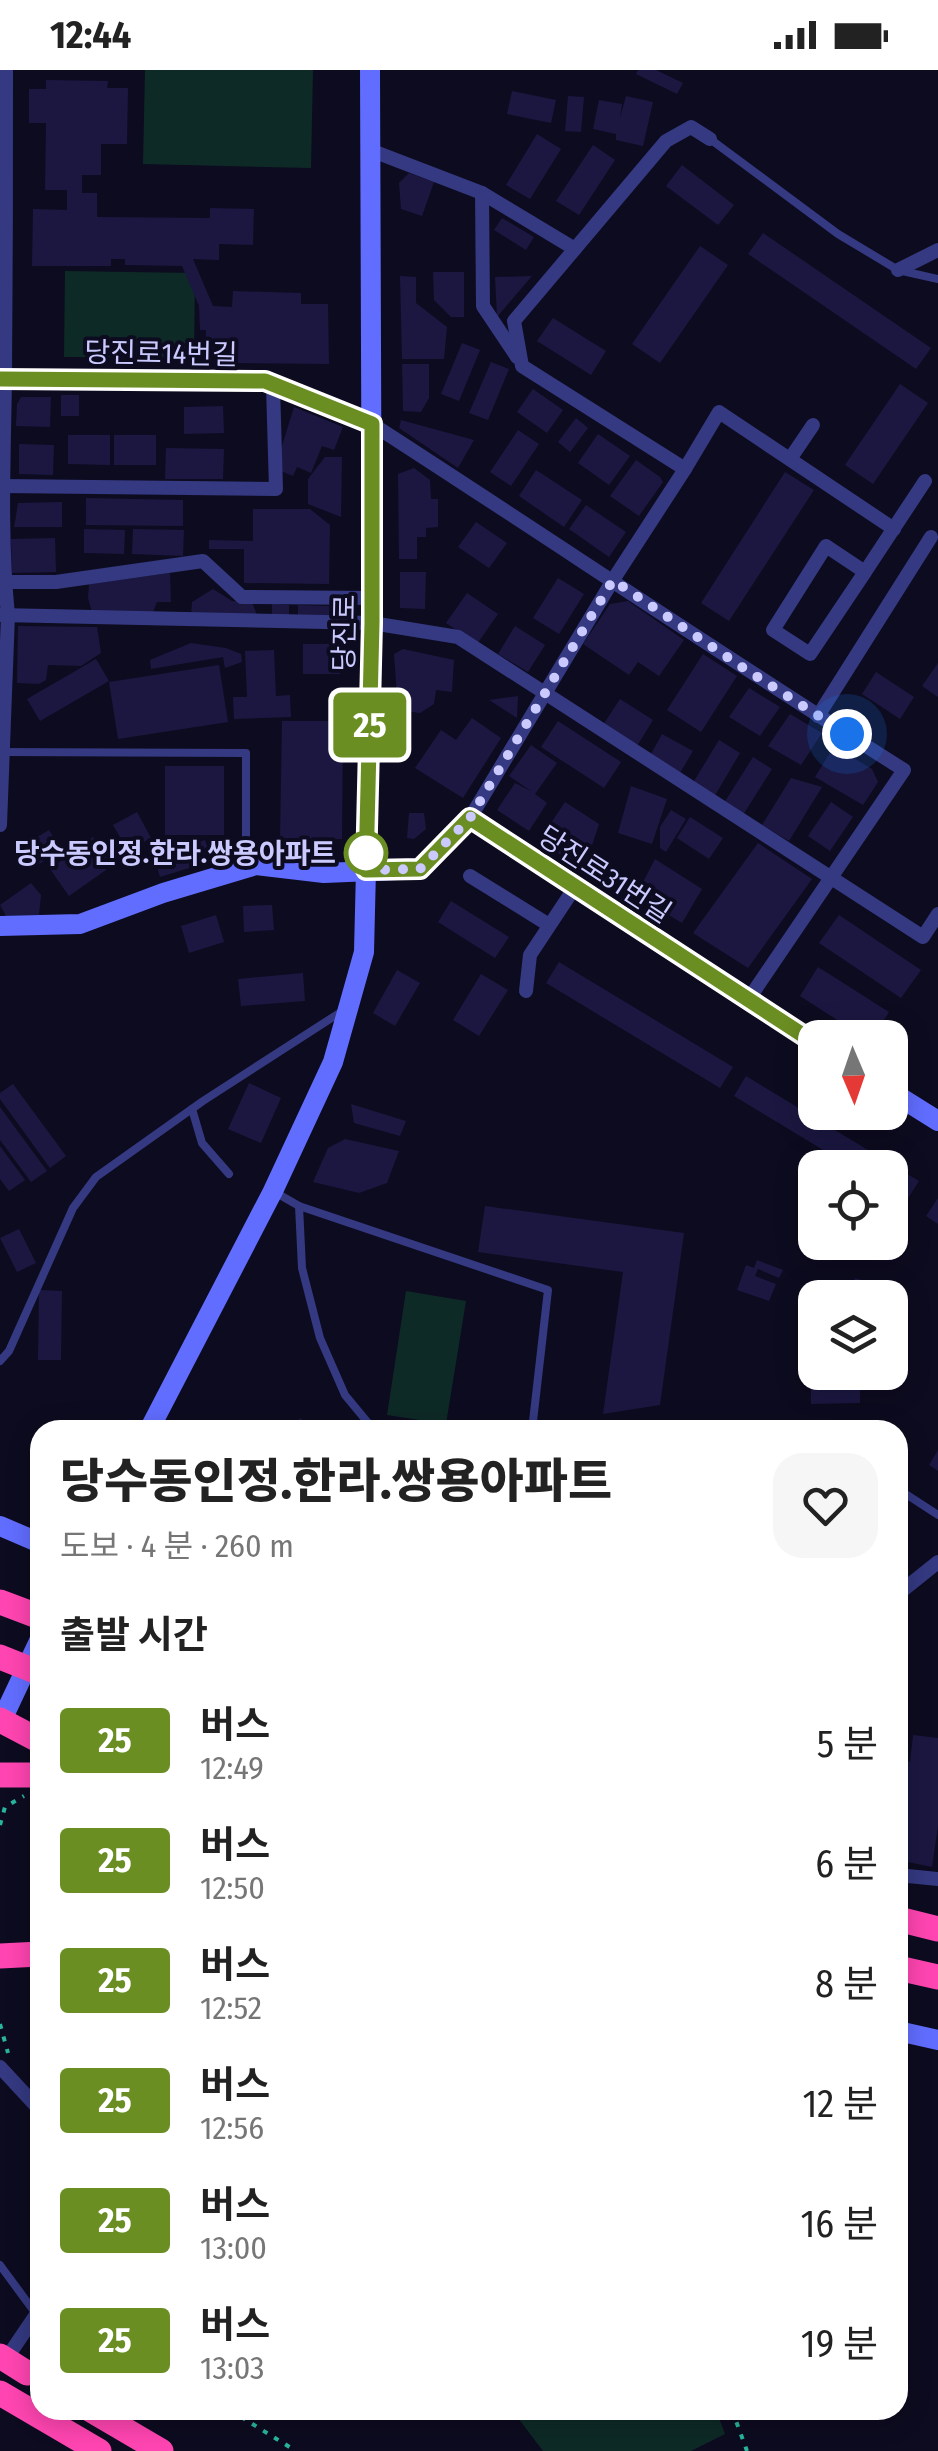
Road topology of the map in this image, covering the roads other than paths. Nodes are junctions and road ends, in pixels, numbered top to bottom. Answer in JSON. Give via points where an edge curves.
{"nodes":[{"id":1,"x":6,"y":70,"type":"edge"},
{"id":2,"x":370,"y":70,"type":"edge"},
{"id":3,"x":710,"y":139,"type":"joint"},
{"id":4,"x":370,"y":150,"type":"junction"},
{"id":5,"x":482,"y":193,"type":"junction"},
{"id":6,"x":576,"y":249,"type":"junction"},
{"id":7,"x":938,"y":250,"type":"edge"},
{"id":8,"x":898,"y":270,"type":"junction"},
{"id":9,"x":938,"y":278,"type":"edge"},
{"id":10,"x":522,"y":366,"type":"junction"},
{"id":11,"x":3,"y":379,"type":"edge"},
{"id":12,"x":274,"y":386,"type":"junction"},
{"id":13,"x":372,"y":424,"type":"junction"},
{"id":14,"x":812,"y":425,"type":"dead end"},
{"id":15,"x":790,"y":459,"type":"junction"},
{"id":16,"x":685,"y":470,"type":"junction"},
{"id":17,"x":925,"y":481,"type":"dead end"},
{"id":18,"x":2,"y":486,"type":"junction"},
{"id":19,"x":894,"y":529,"type":"junction"},
{"id":20,"x":931,"y":537,"type":"dead end"},
{"id":21,"x":865,"y":572,"type":"junction"},
{"id":22,"x":613,"y":580,"type":"junction"},
{"id":23,"x":4,"y":582,"type":"junction"},
{"id":24,"x":372,"y":598,"type":"junction"},
{"id":25,"x":4,"y":615,"type":"edge"},
{"id":26,"x":372,"y":623,"type":"junction"},
{"id":27,"x":546,"y":694,"type":"junction"},
{"id":28,"x":818,"y":716,"type":"junction"},
{"id":29,"x":1,"y":752,"type":"edge"},
{"id":30,"x":470,"y":818,"type":"junction"},
{"id":31,"x":0,"y":825,"type":"edge"},
{"id":32,"x":246,"y":868,"type":"junction"},
{"id":33,"x":366,"y":870,"type":"junction"},
{"id":34,"x":470,"y":876,"type":"dead end"},
{"id":35,"x":832,"y":877,"type":"junction"},
{"id":36,"x":575,"y":887,"type":"junction"},
{"id":37,"x":938,"y":914,"type":"edge"},
{"id":38,"x":550,"y":925,"type":"junction"},
{"id":39,"x":0,"y":926,"type":"edge"},
{"id":40,"x":526,"y":991,"type":"dead end"},
{"id":41,"x":748,"y":1000,"type":"junction"},
{"id":42,"x":348,"y":1007,"type":"junction"},
{"id":43,"x":798,"y":1032,"type":"edge"},
{"id":44,"x":908,"y":1102,"type":"edge"},
{"id":45,"x":192,"y":1109,"type":"junction"},
{"id":46,"x":938,"y":1121,"type":"edge"},
{"id":47,"x":229,"y":1174,"type":"dead end"},
{"id":48,"x":273,"y":1191,"type":"junction"},
{"id":49,"x":299,"y":1206,"type":"junction"},
{"id":50,"x":0,"y":1361,"type":"edge"},
{"id":51,"x":155,"y":1420,"type":"edge"},
{"id":52,"x":366,"y":1420,"type":"edge"},
{"id":53,"x":533,"y":1420,"type":"edge"},
{"id":54,"x":908,"y":1496,"type":"edge"},
{"id":55,"x":938,"y":1515,"type":"edge"},
{"id":56,"x":0,"y":1526,"type":"edge"},
{"id":57,"x":30,"y":1539,"type":"edge"},
{"id":58,"x":938,"y":1562,"type":"edge"},
{"id":59,"x":908,"y":1586,"type":"edge"},
{"id":60,"x":0,"y":1602,"type":"edge"},
{"id":61,"x":30,"y":1613,"type":"edge"},
{"id":62,"x":0,"y":1657,"type":"edge"},
{"id":63,"x":30,"y":1660,"type":"edge"},
{"id":64,"x":30,"y":1669,"type":"edge"},
{"id":65,"x":0,"y":1722,"type":"edge"},
{"id":66,"x":30,"y":1736,"type":"edge"},
{"id":67,"x":0,"y":1775,"type":"edge"},
{"id":68,"x":30,"y":1775,"type":"edge"},
{"id":69,"x":908,"y":1876,"type":"edge"},
{"id":70,"x":938,"y":1879,"type":"edge"},
{"id":71,"x":908,"y":1922,"type":"edge"},
{"id":72,"x":938,"y":1929,"type":"edge"},
{"id":73,"x":30,"y":1954,"type":"edge"},
{"id":74,"x":0,"y":1956,"type":"edge"},
{"id":75,"x":908,"y":1970,"type":"edge"},
{"id":76,"x":938,"y":1977,"type":"edge"},
{"id":77,"x":908,"y":2032,"type":"edge"},
{"id":78,"x":938,"y":2040,"type":"edge"},
{"id":79,"x":0,"y":2067,"type":"edge"},
{"id":80,"x":30,"y":2099,"type":"edge"},
{"id":81,"x":0,"y":2265,"type":"edge"},
{"id":82,"x":30,"y":2302,"type":"edge"},
{"id":83,"x":30,"y":2324,"type":"edge"},
{"id":84,"x":0,"y":2356,"type":"edge"},
{"id":85,"x":0,"y":2369,"type":"edge"},
{"id":86,"x":30,"y":2374,"type":"edge"},
{"id":87,"x":4,"y":2395,"type":"edge"},
{"id":88,"x":30,"y":2410,"type":"edge"},
{"id":89,"x":46,"y":2420,"type":"edge"},
{"id":90,"x":108,"y":2420,"type":"edge"},
{"id":91,"x":99,"y":2451,"type":"edge"},
{"id":92,"x":161,"y":2451,"type":"edge"}],
"edges":[{"from":1,"to":11,"type":"street"},
{"from":2,"to":4,"type":"street","name":"당진로"},
{"from":3,"to":6,"type":"street","via":[[691,126],[666,141]]},
{"from":3,"to":8,"type":"lane"},
{"from":4,"to":5,"type":"street"},
{"from":4,"to":13,"type":"street","name":"당진로"},
{"from":5,"to":6,"type":"street"},
{"from":5,"to":10,"type":"street","via":[[484,306]]},
{"from":6,"to":10,"type":"street","via":[[514,321]]},
{"from":7,"to":8,"type":"street"},
{"from":8,"to":9,"type":"lane"},
{"from":10,"to":16,"type":"street"},
{"from":11,"to":12,"type":"street","name":"당진로14번길"},
{"from":11,"to":18,"type":"street"},
{"from":12,"to":13,"type":"street","name":"당진로14번길"},
{"from":12,"to":18,"type":"street","via":[[276,489]]},
{"from":13,"to":22,"type":"street"},
{"from":13,"to":24,"type":"street","name":"당진로"},
{"from":14,"to":15,"type":"street"},
{"from":15,"to":16,"type":"street","via":[[719,412]]},
{"from":15,"to":19,"type":"street"},
{"from":16,"to":22,"type":"street"},
{"from":17,"to":19,"type":"street"},
{"from":18,"to":23,"type":"street"},
{"from":19,"to":21,"type":"street"},
{"from":20,"to":28,"type":"street"},
{"from":21,"to":21,"type":"street","via":[[810,654],[774,630],[826,546]]},
{"from":22,"to":27,"type":"street"},
{"from":22,"to":28,"type":"street"},
{"from":23,"to":24,"type":"street","via":[[56,582],[203,561],[242,597]]},
{"from":23,"to":25,"type":"street"},
{"from":24,"to":26,"type":"street","name":"당진로"},
{"from":25,"to":26,"type":"street"},
{"from":25,"to":29,"type":"street"},
{"from":26,"to":27,"type":"street","via":[[458,637]]},
{"from":26,"to":33,"type":"street","name":"당진로"},
{"from":27,"to":30,"type":"street"},
{"from":27,"to":35,"type":"street"},
{"from":28,"to":35,"type":"street","via":[[904,770]]},
{"from":29,"to":31,"type":"street"},
{"from":29,"to":32,"type":"lane","via":[[246,753]]},
{"from":30,"to":33,"type":"street","via":[[420,869]]},
{"from":30,"to":36,"type":"street","name":"당진로31번길"},
{"from":32,"to":33,"type":"street"},
{"from":32,"to":39,"type":"street","via":[[80,924]]},
{"from":33,"to":42,"type":"street","name":"당진로","via":[[364,952]]},
{"from":34,"to":38,"type":"street"},
{"from":35,"to":37,"type":"street","via":[[922,937]]},
{"from":35,"to":41,"type":"street"},
{"from":36,"to":38,"type":"street"},
{"from":36,"to":41,"type":"street","name":"당진로31번길"},
{"from":38,"to":40,"type":"street","via":[[530,955]]},
{"from":41,"to":43,"type":"street","name":"당진로31번길"},
{"from":42,"to":45,"type":"lane"},
{"from":42,"to":48,"type":"street","name":"당진로","via":[[333,1062]]},
{"from":44,"to":46,"type":"street"},
{"from":45,"to":47,"type":"lane","via":[[202,1143]]},
{"from":45,"to":50,"type":"lane","via":[[96,1178],[74,1208]]},
{"from":48,"to":49,"type":"lane"},
{"from":48,"to":51,"type":"street","name":"당진로"},
{"from":49,"to":52,"type":"lane","via":[[302,1268],[320,1338]]},
{"from":49,"to":53,"type":"lane","via":[[548,1290]]},
{"from":54,"to":55,"type":"lane"},
{"from":56,"to":57,"type":"street"},
{"from":58,"to":59,"type":"street"},
{"from":60,"to":61,"type":"highway"},
{"from":62,"to":64,"type":"highway","bridge":true},
{"from":63,"to":65,"type":"street"},
{"from":65,"to":66,"type":"highway","bridge":true},
{"from":67,"to":68,"type":"highway"},
{"from":69,"to":70,"type":"street"},
{"from":71,"to":72,"type":"highway"},
{"from":73,"to":74,"type":"highway"},
{"from":75,"to":76,"type":"highway"},
{"from":77,"to":78,"type":"street"},
{"from":79,"to":80,"type":"street"},
{"from":81,"to":82,"type":"lane"},
{"from":83,"to":85,"type":"street"},
{"from":84,"to":86,"type":"highway","bridge":true},
{"from":87,"to":88,"type":"highway"},
{"from":89,"to":91,"type":"highway"},
{"from":90,"to":92,"type":"highway"}]}
